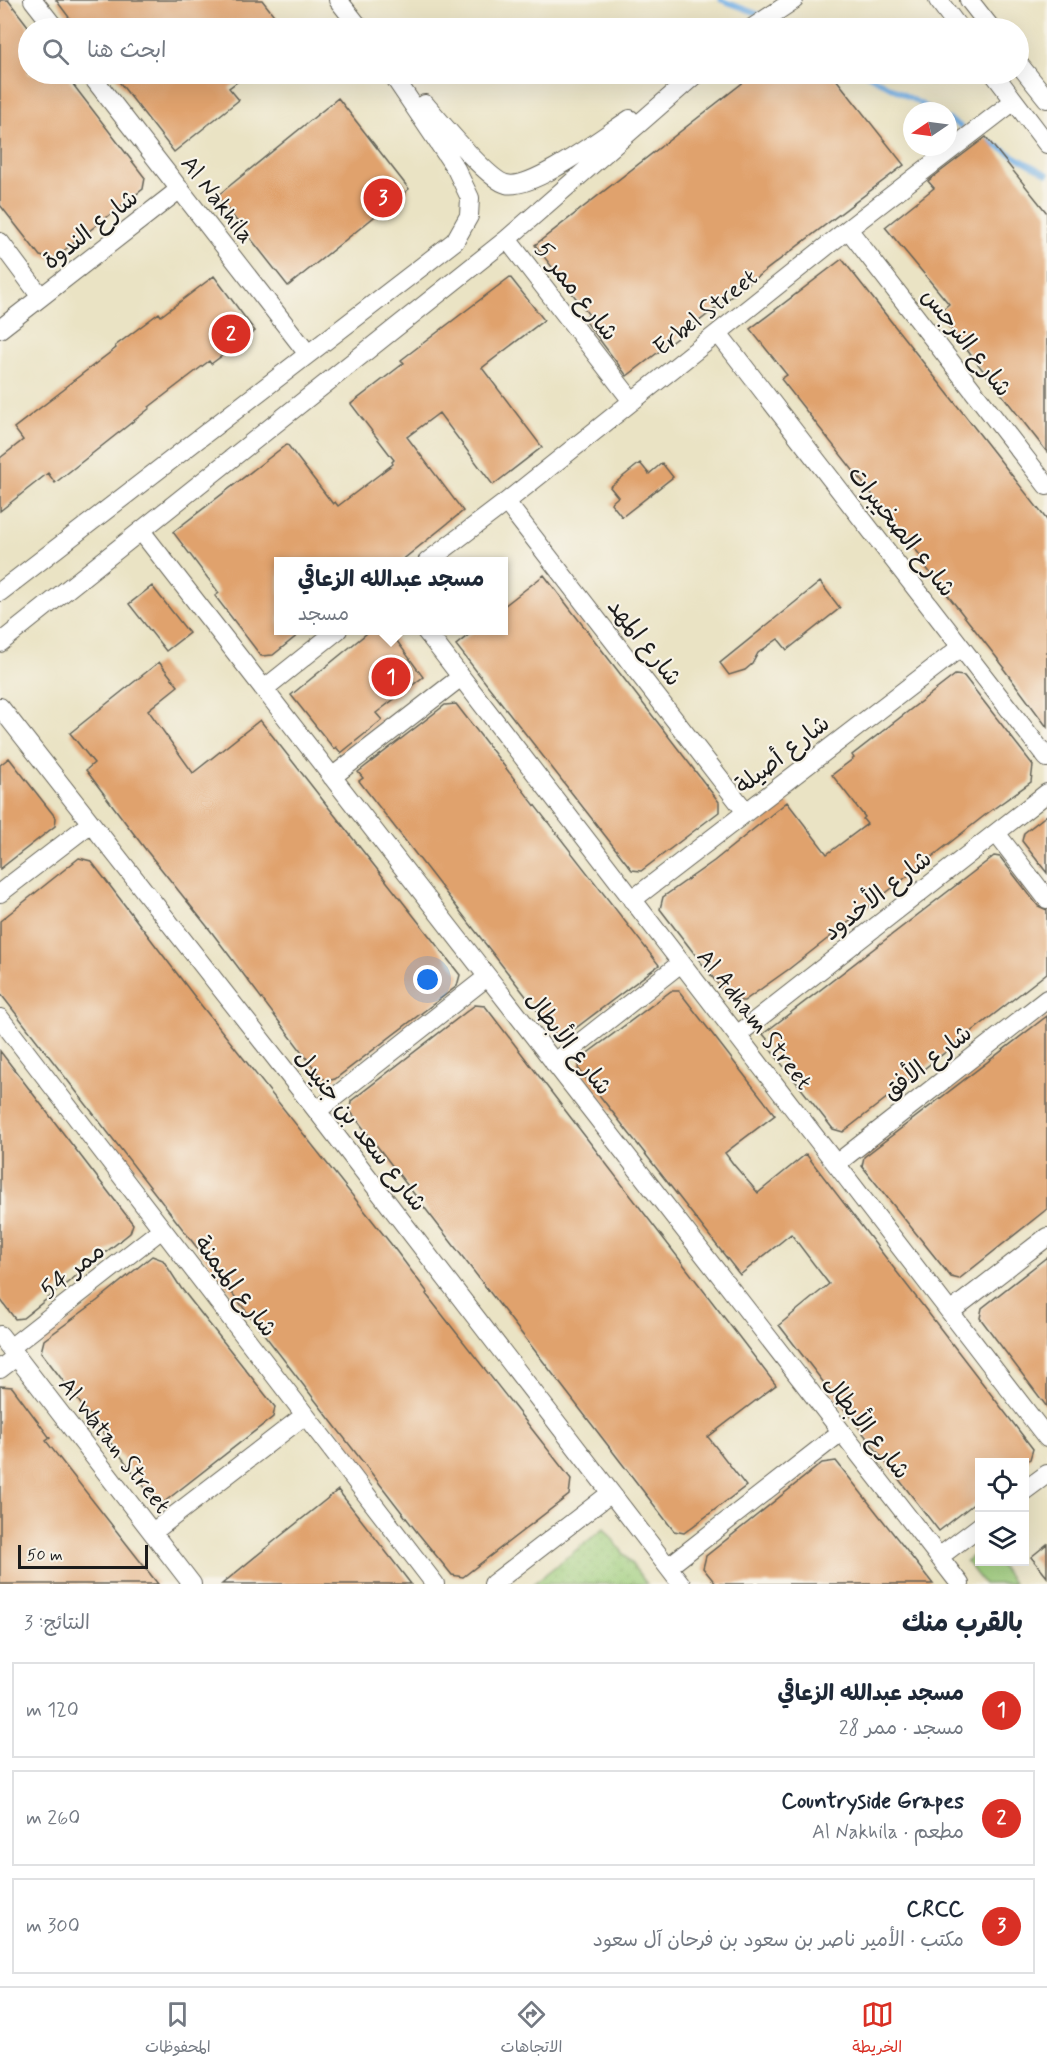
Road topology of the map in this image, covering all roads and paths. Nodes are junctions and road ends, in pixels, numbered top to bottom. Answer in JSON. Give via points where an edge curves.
{"nodes":[{"id":1,"x":33,"y":0,"type":"edge"},
{"id":2,"x":338,"y":0,"type":"edge"},
{"id":3,"x":782,"y":0,"type":"edge"},
{"id":4,"x":794,"y":0,"type":"edge"},
{"id":5,"x":938,"y":0,"type":"edge"},
{"id":6,"x":969,"y":0,"type":"edge"},
{"id":7,"x":47,"y":18,"type":"edge"},
{"id":8,"x":352,"y":18,"type":"edge"},
{"id":9,"x":762,"y":18,"type":"edge"},
{"id":10,"x":766,"y":18,"type":"edge"},
{"id":11,"x":952,"y":18,"type":"edge"},
{"id":12,"x":983,"y":18,"type":"edge"},
{"id":13,"x":1029,"y":77,"type":"edge"},
{"id":14,"x":98,"y":84,"type":"edge"},
{"id":15,"x":399,"y":84,"type":"edge"},
{"id":16,"x":407,"y":84,"type":"edge"},
{"id":17,"x":683,"y":84,"type":"edge"},
{"id":18,"x":1001,"y":84,"type":"edge"},
{"id":19,"x":680,"y":86,"type":"junction"},
{"id":20,"x":1047,"y":99,"type":"edge"},
{"id":21,"x":1014,"y":101,"type":"junction"},
{"id":22,"x":1047,"y":144,"type":"edge"},
{"id":23,"x":180,"y":189,"type":"junction"},
{"id":24,"x":848,"y":229,"type":"junction"},
{"id":25,"x":507,"y":239,"type":"junction"},
{"id":26,"x":0,"y":242,"type":"edge"},
{"id":27,"x":41,"y":297,"type":"junction"},
{"id":28,"x":0,"y":329,"type":"edge"},
{"id":29,"x":718,"y":333,"type":"junction"},
{"id":30,"x":309,"y":354,"type":"junction"},
{"id":31,"x":632,"y":401,"type":"junction"},
{"id":32,"x":1047,"y":486,"type":"edge"},
{"id":33,"x":506,"y":502,"type":"junction"},
{"id":34,"x":141,"y":531,"type":"junction"},
{"id":35,"x":433,"y":557,"type":"edge"},
{"id":36,"x":0,"y":592,"type":"edge"},
{"id":37,"x":332,"y":635,"type":"edge"},
{"id":38,"x":429,"y":635,"type":"edge"},
{"id":39,"x":0,"y":643,"type":"edge"},
{"id":40,"x":961,"y":647,"type":"junction"},
{"id":41,"x":461,"y":677,"type":"junction"},
{"id":42,"x":264,"y":689,"type":"junction"},
{"id":43,"x":0,"y":707,"type":"edge"},
{"id":44,"x":1047,"y":758,"type":"edge"},
{"id":45,"x":332,"y":777,"type":"junction"},
{"id":46,"x":1047,"y":793,"type":"edge"},
{"id":47,"x":746,"y":812,"type":"junction"},
{"id":48,"x":91,"y":823,"type":"junction"},
{"id":49,"x":996,"y":833,"type":"junction"},
{"id":50,"x":0,"y":893,"type":"edge"},
{"id":51,"x":1047,"y":898,"type":"edge"},
{"id":52,"x":632,"y":900,"type":"junction"},
{"id":53,"x":681,"y":963,"type":"junction"},
{"id":54,"x":488,"y":977,"type":"junction"},
{"id":55,"x":1047,"y":999,"type":"edge"},
{"id":56,"x":0,"y":1018,"type":"edge"},
{"id":57,"x":737,"y":1035,"type":"junction"},
{"id":58,"x":554,"y":1063,"type":"junction"},
{"id":59,"x":317,"y":1112,"type":"junction"},
{"id":60,"x":836,"y":1164,"type":"junction"},
{"id":61,"x":162,"y":1229,"type":"junction"},
{"id":62,"x":1047,"y":1237,"type":"edge"},
{"id":63,"x":950,"y":1312,"type":"junction"},
{"id":64,"x":9,"y":1346,"type":"edge"},
{"id":65,"x":0,"y":1369,"type":"edge"},
{"id":66,"x":305,"y":1415,"type":"junction"},
{"id":67,"x":841,"y":1432,"type":"junction"},
{"id":68,"x":1047,"y":1438,"type":"edge"},
{"id":69,"x":1047,"y":1474,"type":"edge"},
{"id":70,"x":1029,"y":1487,"type":"edge"},
{"id":71,"x":611,"y":1493,"type":"junction"},
{"id":72,"x":975,"y":1530,"type":"edge"},
{"id":73,"x":153,"y":1532,"type":"junction"},
{"id":74,"x":939,"y":1557,"type":"junction"},
{"id":75,"x":668,"y":1567,"type":"junction"},
{"id":76,"x":192,"y":1584,"type":"edge"},
{"id":77,"x":435,"y":1584,"type":"edge"},
{"id":78,"x":493,"y":1584,"type":"edge"},
{"id":79,"x":681,"y":1584,"type":"edge"},
{"id":80,"x":960,"y":1584,"type":"edge"}],
"edges":[{"from":1,"to":7,"type":"street"},
{"from":2,"to":8,"type":"street"},
{"from":3,"to":9,"type":"street"},
{"from":4,"to":10,"type":"street"},
{"from":5,"to":11,"type":"street"},
{"from":6,"to":12,"type":"street"},
{"from":13,"to":20,"type":"street"},
{"from":14,"to":23,"type":"street","name":"Al Nakhila"},
{"from":15,"to":30,"type":"street","via":[[456,169],[470,198],[469,216],[455,241]]},
{"from":16,"to":19,"type":"street","via":[[491,175],[506,184],[525,184],[545,174]]},
{"from":17,"to":19,"type":"street"},
{"from":18,"to":21,"type":"street"},
{"from":19,"to":25,"type":"street"},
{"from":21,"to":22,"type":"street"},
{"from":21,"to":24,"type":"street","name":"Erbel Street"},
{"from":23,"to":27,"type":"street","name":"شارع الندوة"},
{"from":23,"to":30,"type":"street","name":"Al Nakhila"},
{"from":24,"to":29,"type":"street","name":"Erbel Street"},
{"from":24,"to":32,"type":"street","name":"شارع النرجس"},
{"from":25,"to":31,"type":"street","name":"شارع ممر 5"},
{"from":25,"to":34,"type":"street"},
{"from":26,"to":27,"type":"street"},
{"from":27,"to":28,"type":"street","name":"شارع الندوة"},
{"from":29,"to":31,"type":"street","name":"Erbel Street"},
{"from":29,"to":40,"type":"street","name":"شارع الصخيبرات"},
{"from":30,"to":36,"type":"street"},
{"from":31,"to":33,"type":"street","name":"Erbel Street"},
{"from":33,"to":35,"type":"street","name":"Erbel Street"},
{"from":33,"to":47,"type":"street","name":"شارع المهد"},
{"from":34,"to":39,"type":"street"},
{"from":34,"to":42,"type":"street","name":"شارع الأبطال"},
{"from":37,"to":42,"type":"street"},
{"from":38,"to":41,"type":"street","name":"Al Adham Street"},
{"from":40,"to":44,"type":"street","name":"شارع الصخيبرات"},
{"from":40,"to":47,"type":"street","name":"شارع أصيلة"},
{"from":41,"to":45,"type":"street"},
{"from":41,"to":52,"type":"street","name":"Al Adham Street"},
{"from":42,"to":45,"type":"street","name":"شارع الأبطال"},
{"from":43,"to":48,"type":"street","name":"شارع سعد بن جنيدل"},
{"from":45,"to":54,"type":"street","name":"شارع الأبطال"},
{"from":46,"to":49,"type":"street","name":"شارع الأخدود"},
{"from":47,"to":52,"type":"street","name":"شارع أصيلة"},
{"from":48,"to":50,"type":"street"},
{"from":48,"to":59,"type":"street","name":"شارع سعد بن جنيدل"},
{"from":49,"to":51,"type":"street"},
{"from":49,"to":57,"type":"street","name":"شارع الأخدود"},
{"from":52,"to":53,"type":"street","name":"Al Adham Street"},
{"from":53,"to":57,"type":"street","name":"Al Adham Street"},
{"from":53,"to":58,"type":"street"},
{"from":54,"to":58,"type":"street","name":"شارع الأبطال"},
{"from":54,"to":59,"type":"street"},
{"from":55,"to":60,"type":"street","name":"شارع الأفق"},
{"from":56,"to":61,"type":"street","name":"شارع الميمنة"},
{"from":57,"to":60,"type":"street","name":"Al Adham Street"},
{"from":58,"to":67,"type":"street","name":"شارع الأبطال"},
{"from":59,"to":71,"type":"street","name":"شارع سعد بن جنيدل"},
{"from":60,"to":63,"type":"street","name":"Al Adham Street"},
{"from":61,"to":64,"type":"street","name":"ممر 54"},
{"from":61,"to":66,"type":"street","name":"شارع الميمنة"},
{"from":62,"to":63,"type":"street"},
{"from":63,"to":68,"type":"street","name":"Al Adham Street"},
{"from":64,"to":65,"type":"street","name":"ممر 54"},
{"from":64,"to":73,"type":"street","name":"Al Watan Street"},
{"from":66,"to":73,"type":"street"},
{"from":66,"to":77,"type":"street","name":"شارع الميمنة"},
{"from":67,"to":74,"type":"street","name":"شارع الأبطال"},
{"from":67,"to":75,"type":"street"},
{"from":69,"to":70,"type":"street"},
{"from":71,"to":75,"type":"street","name":"شارع سعد بن جنيدل"},
{"from":71,"to":78,"type":"street"},
{"from":72,"to":74,"type":"street"},
{"from":73,"to":76,"type":"street","name":"Al Watan Street"},
{"from":74,"to":80,"type":"street","name":"شارع الأبطال"},
{"from":75,"to":79,"type":"street","name":"شارع سعد بن جنيدل"}]}
